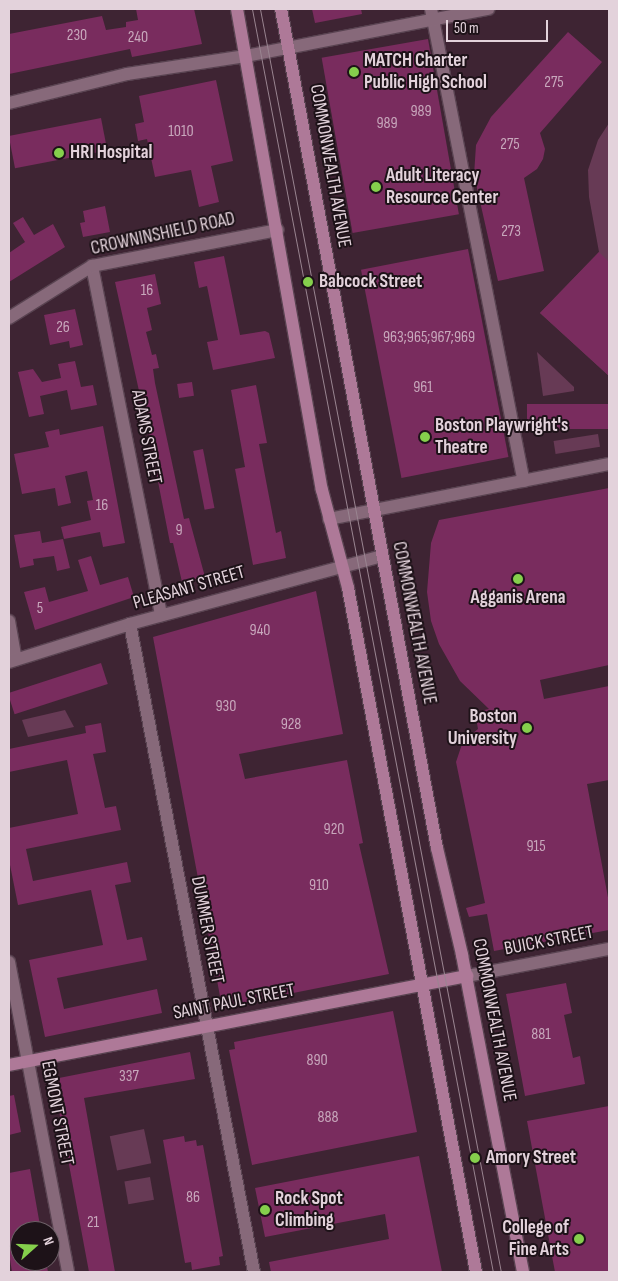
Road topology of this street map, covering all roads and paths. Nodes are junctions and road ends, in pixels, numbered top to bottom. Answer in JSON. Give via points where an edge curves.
{"nodes":[{"id":1,"x":237,"y":9,"type":"edge"},
{"id":2,"x":281,"y":9,"type":"edge"},
{"id":3,"x":488,"y":9,"type":"edge"},
{"id":4,"x":432,"y":15,"type":"edge"},
{"id":5,"x":289,"y":48,"type":"junction"},
{"id":6,"x":246,"y":56,"type":"junction"},
{"id":7,"x":9,"y":103,"type":"edge"},
{"id":8,"x":278,"y":230,"type":"junction"},
{"id":9,"x":92,"y":266,"type":"junction"},
{"id":10,"x":9,"y":318,"type":"edge"},
{"id":11,"x":609,"y":464,"type":"edge"},
{"id":12,"x":524,"y":481,"type":"junction"},
{"id":13,"x":373,"y":510,"type":"junction"},
{"id":14,"x":329,"y":519,"type":"junction"},
{"id":15,"x":382,"y":556,"type":"junction"},
{"id":16,"x":341,"y":565,"type":"junction"},
{"id":17,"x":161,"y":615,"type":"junction"},
{"id":18,"x":9,"y":622,"type":"edge"},
{"id":19,"x":130,"y":624,"type":"junction"},
{"id":20,"x":12,"y":661,"type":"edge"},
{"id":21,"x":609,"y":949,"type":"edge"},
{"id":22,"x":9,"y":962,"type":"edge"},
{"id":23,"x":467,"y":976,"type":"junction"},
{"id":24,"x":423,"y":985,"type":"junction"},
{"id":25,"x":206,"y":1027,"type":"junction"},
{"id":26,"x":28,"y":1061,"type":"junction"},
{"id":27,"x":9,"y":1065,"type":"edge"},
{"id":28,"x":68,"y":1272,"type":"edge"},
{"id":29,"x":254,"y":1272,"type":"edge"},
{"id":30,"x":476,"y":1272,"type":"edge"},
{"id":31,"x":523,"y":1272,"type":"edge"}],
"edges":[{"from":1,"to":6,"type":"main road"},
{"from":2,"to":5,"type":"main road","name":"COMMONWEALTH AVENUE"},
{"from":3,"to":4,"type":"street"},
{"from":4,"to":5,"type":"street"},
{"from":4,"to":12,"type":"street"},
{"from":5,"to":6,"type":"street"},
{"from":5,"to":13,"type":"main road","name":"COMMONWEALTH AVENUE"},
{"from":6,"to":7,"type":"street","via":[[127,74]]},
{"from":6,"to":8,"type":"main road"},
{"from":8,"to":9,"type":"street","name":"CROWNINSHIELD ROAD"},
{"from":8,"to":14,"type":"main road","via":[[303,388]]},
{"from":9,"to":10,"type":"street","name":"CROWNINSHIELD ROAD"},
{"from":9,"to":17,"type":"street","name":"ADAMS STREET"},
{"from":11,"to":12,"type":"street"},
{"from":12,"to":13,"type":"street"},
{"from":13,"to":14,"type":"street"},
{"from":13,"to":15,"type":"main road","name":"COMMONWEALTH AVENUE"},
{"from":14,"to":16,"type":"main road"},
{"from":15,"to":16,"type":"street","name":"PLEASANT STREET"},
{"from":15,"to":23,"type":"main road","name":"COMMONWEALTH AVENUE","via":[[437,848]]},
{"from":16,"to":17,"type":"street","name":"PLEASANT STREET"},
{"from":16,"to":24,"type":"main road"},
{"from":17,"to":19,"type":"street","name":"PLEASANT STREET"},
{"from":18,"to":20,"type":"street"},
{"from":19,"to":20,"type":"street","name":"PLEASANT STREET"},
{"from":19,"to":25,"type":"street","name":"DUMMER STREET"},
{"from":21,"to":23,"type":"street","name":"BUICK STREET"},
{"from":22,"to":26,"type":"street","name":"EGMONT STREET"},
{"from":23,"to":24,"type":"main road","name":"SAINT PAUL STREET"},
{"from":23,"to":31,"type":"main road","name":"COMMONWEALTH AVENUE"},
{"from":24,"to":25,"type":"main road","name":"SAINT PAUL STREET"},
{"from":24,"to":30,"type":"main road"},
{"from":25,"to":26,"type":"main road","name":"SAINT PAUL STREET"},
{"from":25,"to":29,"type":"street","name":"DUMMER STREET"},
{"from":26,"to":27,"type":"main road","name":"SAINT PAUL STREET"},
{"from":26,"to":28,"type":"street","name":"EGMONT STREET"}]}
